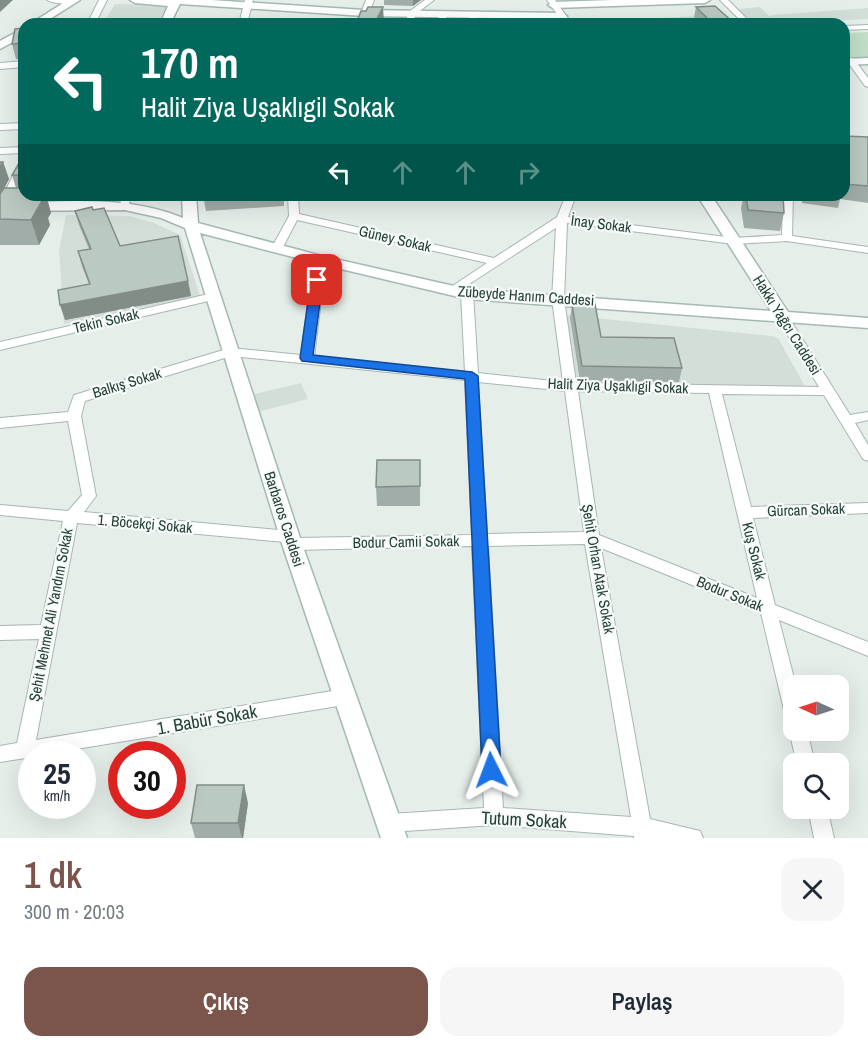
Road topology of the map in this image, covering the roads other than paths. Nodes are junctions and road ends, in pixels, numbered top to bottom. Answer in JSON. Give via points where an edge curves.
{"nodes":[{"id":1,"x":51,"y":0,"type":"edge"},
{"id":2,"x":103,"y":0,"type":"edge"},
{"id":3,"x":135,"y":0,"type":"edge"},
{"id":4,"x":370,"y":0,"type":"edge"},
{"id":5,"x":430,"y":0,"type":"edge"},
{"id":6,"x":696,"y":0,"type":"edge"},
{"id":7,"x":705,"y":0,"type":"edge"},
{"id":8,"x":724,"y":0,"type":"edge"},
{"id":9,"x":74,"y":1,"type":"edge"},
{"id":10,"x":172,"y":2,"type":"edge"},
{"id":11,"x":552,"y":2,"type":"edge"},
{"id":12,"x":248,"y":3,"type":"edge"},
{"id":13,"x":413,"y":14,"type":"junction"},
{"id":14,"x":45,"y":18,"type":"edge"},
{"id":15,"x":94,"y":18,"type":"edge"},
{"id":16,"x":167,"y":18,"type":"edge"},
{"id":17,"x":244,"y":18,"type":"edge"},
{"id":18,"x":355,"y":18,"type":"edge"},
{"id":19,"x":362,"y":18,"type":"edge"},
{"id":20,"x":372,"y":18,"type":"edge"},
{"id":21,"x":411,"y":18,"type":"edge"},
{"id":22,"x":436,"y":18,"type":"edge"},
{"id":23,"x":564,"y":18,"type":"edge"},
{"id":24,"x":742,"y":18,"type":"edge"},
{"id":25,"x":868,"y":27,"type":"edge"},
{"id":26,"x":850,"y":28,"type":"edge"},
{"id":27,"x":18,"y":35,"type":"edge"},
{"id":28,"x":0,"y":46,"type":"edge"},
{"id":29,"x":868,"y":61,"type":"edge"},
{"id":30,"x":850,"y":62,"type":"edge"},
{"id":31,"x":18,"y":64,"type":"edge"},
{"id":32,"x":850,"y":64,"type":"edge"},
{"id":33,"x":0,"y":66,"type":"edge"},
{"id":34,"x":868,"y":84,"type":"edge"},
{"id":35,"x":18,"y":126,"type":"edge"},
{"id":36,"x":0,"y":127,"type":"edge"},
{"id":37,"x":18,"y":150,"type":"edge"},
{"id":38,"x":0,"y":151,"type":"edge"},
{"id":39,"x":18,"y":181,"type":"edge"},
{"id":40,"x":110,"y":201,"type":"edge"},
{"id":41,"x":128,"y":201,"type":"edge"},
{"id":42,"x":189,"y":201,"type":"edge"},
{"id":43,"x":293,"y":201,"type":"edge"},
{"id":44,"x":569,"y":201,"type":"edge"},
{"id":45,"x":708,"y":201,"type":"edge"},
{"id":46,"x":788,"y":201,"type":"edge"},
{"id":47,"x":1,"y":208,"type":"edge"},
{"id":48,"x":294,"y":216,"type":"junction"},
{"id":49,"x":562,"y":219,"type":"junction"},
{"id":50,"x":191,"y":226,"type":"junction"},
{"id":51,"x":787,"y":238,"type":"junction"},
{"id":52,"x":734,"y":241,"type":"junction"},
{"id":53,"x":277,"y":249,"type":"junction"},
{"id":54,"x":868,"y":250,"type":"edge"},
{"id":55,"x":320,"y":260,"type":"junction"},
{"id":56,"x":496,"y":262,"type":"junction"},
{"id":57,"x":460,"y":292,"type":"junction"},
{"id":58,"x":213,"y":297,"type":"junction"},
{"id":59,"x":558,"y":299,"type":"junction"},
{"id":60,"x":782,"y":316,"type":"junction"},
{"id":61,"x":868,"y":323,"type":"edge"},
{"id":62,"x":0,"y":346,"type":"edge"},
{"id":63,"x":230,"y":352,"type":"junction"},
{"id":64,"x":307,"y":358,"type":"junction"},
{"id":65,"x":472,"y":376,"type":"junction"},
{"id":66,"x":569,"y":387,"type":"junction"},
{"id":67,"x":714,"y":389,"type":"junction"},
{"id":68,"x":828,"y":391,"type":"junction"},
{"id":69,"x":74,"y":416,"type":"junction"},
{"id":70,"x":868,"y":416,"type":"edge"},
{"id":71,"x":846,"y":420,"type":"junction"},
{"id":72,"x":0,"y":423,"type":"edge"},
{"id":73,"x":868,"y":456,"type":"edge"},
{"id":74,"x":868,"y":508,"type":"edge"},
{"id":75,"x":0,"y":510,"type":"edge"},
{"id":76,"x":745,"y":513,"type":"junction"},
{"id":77,"x":71,"y":517,"type":"junction"},
{"id":78,"x":592,"y":538,"type":"junction"},
{"id":79,"x":290,"y":541,"type":"junction"},
{"id":80,"x":480,"y":541,"type":"junction"},
{"id":81,"x":768,"y":609,"type":"junction"},
{"id":82,"x":48,"y":632,"type":"junction"},
{"id":83,"x":0,"y":633,"type":"edge"},
{"id":84,"x":868,"y":649,"type":"edge"},
{"id":85,"x":784,"y":675,"type":"edge"},
{"id":86,"x":344,"y":697,"type":"junction"},
{"id":87,"x":27,"y":741,"type":"edge"},
{"id":88,"x":79,"y":741,"type":"edge"},
{"id":89,"x":18,"y":751,"type":"edge"},
{"id":90,"x":0,"y":754,"type":"edge"},
{"id":91,"x":494,"y":816,"type":"junction"},
{"id":92,"x":820,"y":819,"type":"edge"},
{"id":93,"x":392,"y":831,"type":"edge"},
{"id":94,"x":643,"y":832,"type":"edge"},
{"id":95,"x":693,"y":838,"type":"edge"},
{"id":96,"x":824,"y":838,"type":"edge"}],
"edges":[{"from":1,"to":9,"type":"street"},
{"from":2,"to":15,"type":"street"},
{"from":3,"to":10,"type":"main road"},
{"from":4,"to":19,"type":"street"},
{"from":5,"to":13,"type":"street"},
{"from":6,"to":7,"type":"main road"},
{"from":6,"to":11,"type":"main road"},
{"from":8,"to":24,"type":"street"},
{"from":9,"to":14,"type":"main road"},
{"from":10,"to":12,"type":"main road"},
{"from":10,"to":16,"type":"main road"},
{"from":11,"to":23,"type":"street"},
{"from":12,"to":17,"type":"street"},
{"from":12,"to":18,"type":"main road"},
{"from":13,"to":20,"type":"main road"},
{"from":13,"to":21,"type":"street"},
{"from":13,"to":22,"type":"main road"},
{"from":25,"to":26,"type":"street"},
{"from":27,"to":28,"type":"main road"},
{"from":29,"to":30,"type":"main road"},
{"from":31,"to":33,"type":"street"},
{"from":32,"to":34,"type":"street"},
{"from":35,"to":36,"type":"street"},
{"from":37,"to":38,"type":"street"},
{"from":39,"to":47,"type":"street"},
{"from":40,"to":47,"type":"main road","name":"Zübeyde Hanım Caddesi"},
{"from":41,"to":50,"type":"main road","name":"Zübeyde Hanım Caddesi"},
{"from":42,"to":50,"type":"main road","name":"Barbaros Caddesi"},
{"from":43,"to":48,"type":"street"},
{"from":44,"to":49,"type":"street","name":"Şehit Orhan Atak Sokak"},
{"from":45,"to":52,"type":"main road","name":"Hakkı Yağcı Caddesi"},
{"from":46,"to":51,"type":"street"},
{"from":48,"to":53,"type":"street"},
{"from":48,"to":56,"type":"street","name":"Güney Sokak"},
{"from":49,"to":52,"type":"street","name":"İnay Sokak"},
{"from":49,"to":56,"type":"street","name":"İnay Sokak"},
{"from":49,"to":59,"type":"street","name":"Şehit Orhan Atak Sokak"},
{"from":50,"to":53,"type":"main road","name":"Zübeyde Hanım Caddesi"},
{"from":50,"to":58,"type":"main road","name":"Barbaros Caddesi"},
{"from":51,"to":52,"type":"street","name":"İnay Sokak"},
{"from":51,"to":54,"type":"street","name":"İnay Sokak"},
{"from":52,"to":60,"type":"main road","name":"Hakkı Yağcı Caddesi"},
{"from":53,"to":55,"type":"main road","name":"Zübeyde Hanım Caddesi"},
{"from":55,"to":57,"type":"main road","name":"Zübeyde Hanım Caddesi"},
{"from":55,"to":64,"type":"street"},
{"from":56,"to":57,"type":"street","name":"İnay Sokak"},
{"from":57,"to":59,"type":"main road","name":"Zübeyde Hanım Caddesi"},
{"from":57,"to":65,"type":"street"},
{"from":58,"to":62,"type":"street","name":"Tekin Sokak"},
{"from":58,"to":63,"type":"main road","name":"Barbaros Caddesi"},
{"from":59,"to":60,"type":"main road","name":"Zübeyde Hanım Caddesi"},
{"from":59,"to":66,"type":"street","name":"Şehit Orhan Atak Sokak"},
{"from":60,"to":61,"type":"main road","name":"Zübeyde Hanım Caddesi"},
{"from":60,"to":68,"type":"street","name":"Hakkı Yağcı Caddesi"},
{"from":63,"to":64,"type":"street","name":"Halit Ziya Uşaklıgil Sokak"},
{"from":63,"to":69,"type":"street","name":"Balkış Sokak","via":[[79,398]]},
{"from":63,"to":79,"type":"main road","name":"Barbaros Caddesi"},
{"from":64,"to":65,"type":"street","name":"Halit Ziya Uşaklıgil Sokak"},
{"from":65,"to":66,"type":"street","name":"Halit Ziya Uşaklıgil Sokak"},
{"from":65,"to":80,"type":"street"},
{"from":66,"to":67,"type":"street","name":"Halit Ziya Uşaklıgil Sokak"},
{"from":66,"to":78,"type":"street","name":"Şehit Orhan Atak Sokak"},
{"from":67,"to":68,"type":"street","name":"Halit Ziya Uşaklıgil Sokak"},
{"from":67,"to":76,"type":"street","name":"Kuş Sokak"},
{"from":68,"to":71,"type":"street","name":"Hakkı Yağcı Caddesi"},
{"from":69,"to":72,"type":"street"},
{"from":69,"to":77,"type":"street","name":"Şehit Mehmet Ali Yandım Sokak","via":[[89,496]]},
{"from":70,"to":71,"type":"street"},
{"from":71,"to":73,"type":"street","name":"Hakkı Yağcı Caddesi"},
{"from":74,"to":76,"type":"street","name":"Gürcan Sokak"},
{"from":75,"to":77,"type":"street","name":"1. Böcekçi Sokak"},
{"from":76,"to":81,"type":"street","name":"Kuş Sokak"},
{"from":77,"to":79,"type":"street","name":"1. Böcekçi Sokak"},
{"from":77,"to":82,"type":"street","name":"Şehit Mehmet Ali Yandım Sokak"},
{"from":78,"to":80,"type":"street","name":"Bodur Camii Sokak"},
{"from":78,"to":81,"type":"street","name":"Bodur Sokak"},
{"from":78,"to":94,"type":"street","name":"Şehit Orhan Atak Sokak"},
{"from":79,"to":80,"type":"street","name":"Bodur Camii Sokak"},
{"from":79,"to":86,"type":"main road","name":"Barbaros Caddesi"},
{"from":80,"to":91,"type":"street"},
{"from":81,"to":84,"type":"street","name":"Bodur Sokak"},
{"from":81,"to":85,"type":"street","name":"Kuş Sokak"},
{"from":82,"to":83,"type":"street"},
{"from":82,"to":87,"type":"street","name":"Şehit Mehmet Ali Yandım Sokak"},
{"from":86,"to":88,"type":"street","name":"1. Babür Sokak"},
{"from":86,"to":93,"type":"main road","name":"Barbaros Caddesi"},
{"from":89,"to":90,"type":"street","name":"1. Babür Sokak"},
{"from":91,"to":93,"type":"street","name":"Tutum Sokak"},
{"from":91,"to":94,"type":"street","name":"Tutum Sokak"},
{"from":92,"to":96,"type":"street"},
{"from":94,"to":95,"type":"street","name":"Tutum Sokak"}]}
